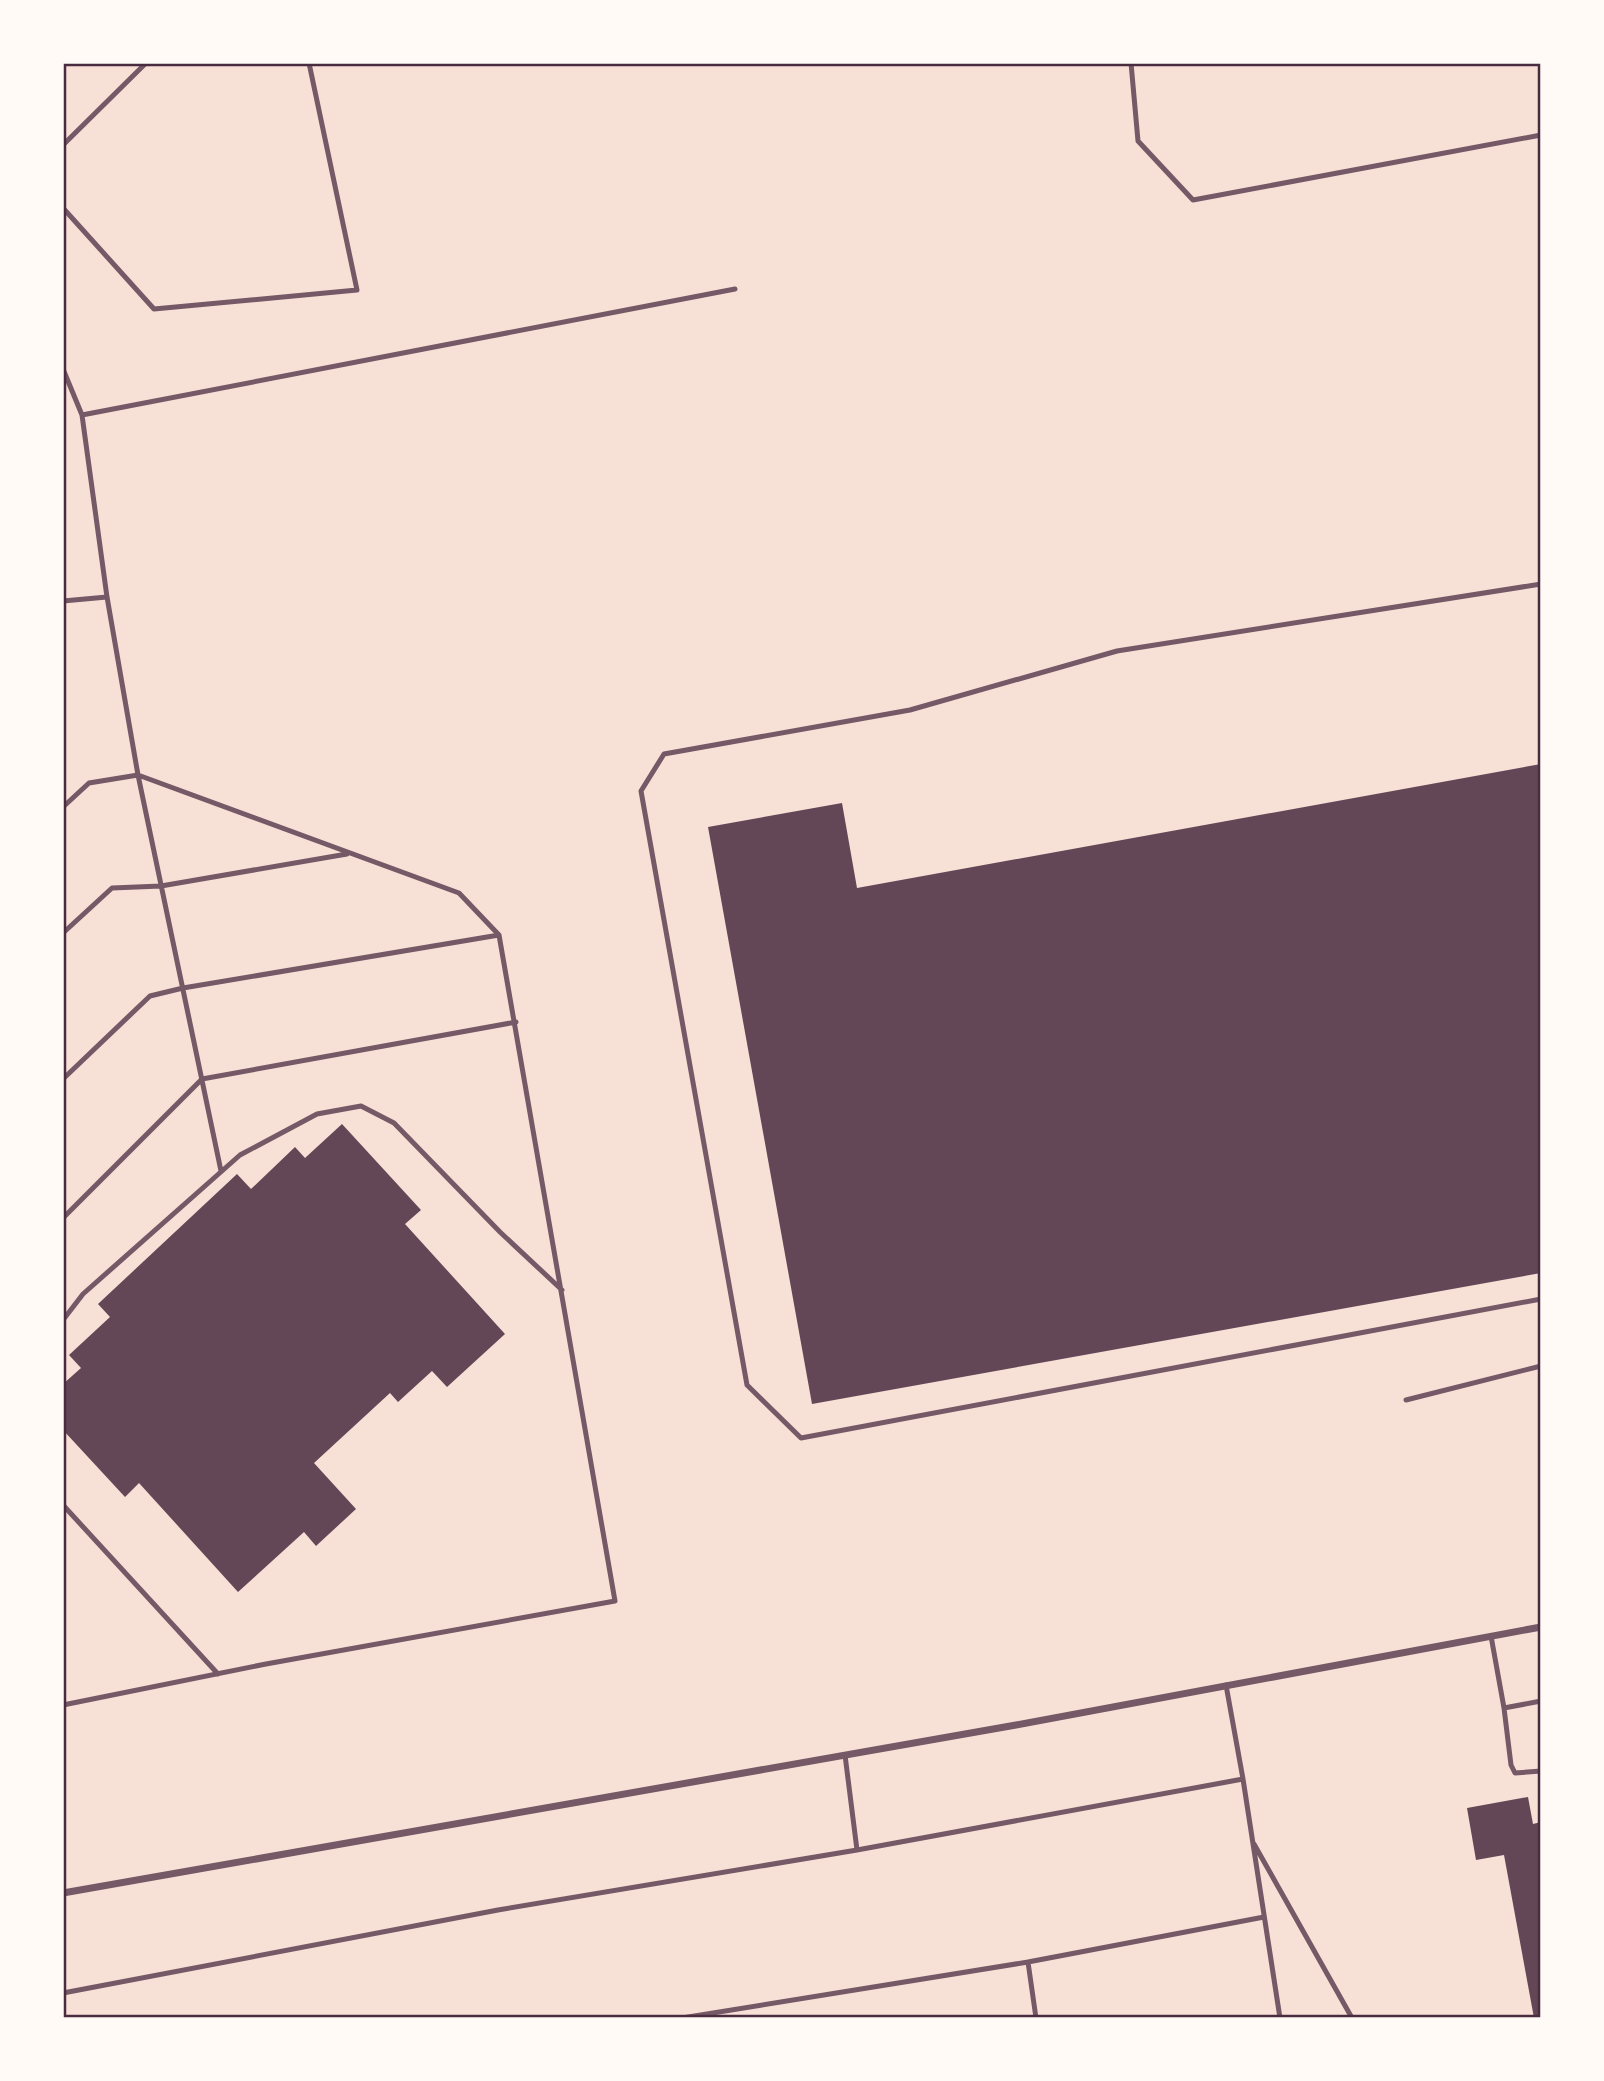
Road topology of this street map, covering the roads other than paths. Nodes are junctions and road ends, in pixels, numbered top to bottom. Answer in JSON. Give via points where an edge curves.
{"nodes":[{"id":1,"x":146,"y":63,"type":"edge"},
{"id":2,"x":309,"y":63,"type":"edge"},
{"id":3,"x":1131,"y":63,"type":"edge"},
{"id":4,"x":1541,"y":135,"type":"edge"},
{"id":5,"x":63,"y":145,"type":"edge"},
{"id":6,"x":63,"y":208,"type":"edge"},
{"id":7,"x":735,"y":289,"type":"dead end"},
{"id":8,"x":63,"y":369,"type":"edge"},
{"id":9,"x":82,"y":415,"type":"junction"},
{"id":10,"x":1541,"y":584,"type":"edge"},
{"id":11,"x":107,"y":597,"type":"junction"},
{"id":12,"x":63,"y":601,"type":"edge"},
{"id":13,"x":138,"y":775,"type":"junction"},
{"id":14,"x":63,"y":807,"type":"edge"},
{"id":15,"x":350,"y":853,"type":"junction"},
{"id":16,"x":161,"y":886,"type":"junction"},
{"id":17,"x":63,"y":933,"type":"edge"},
{"id":18,"x":499,"y":935,"type":"junction"},
{"id":19,"x":183,"y":988,"type":"junction"},
{"id":20,"x":516,"y":1022,"type":"junction"},
{"id":21,"x":63,"y":1079,"type":"edge"},
{"id":22,"x":202,"y":1079,"type":"junction"},
{"id":23,"x":221,"y":1171,"type":"junction"},
{"id":24,"x":63,"y":1218,"type":"edge"},
{"id":25,"x":562,"y":1290,"type":"junction"},
{"id":26,"x":1541,"y":1299,"type":"edge"},
{"id":27,"x":63,"y":1320,"type":"edge"},
{"id":28,"x":1541,"y":1366,"type":"edge"},
{"id":29,"x":1406,"y":1400,"type":"dead end"},
{"id":30,"x":63,"y":1505,"type":"edge"},
{"id":31,"x":1541,"y":1627,"type":"edge"},
{"id":32,"x":1491,"y":1636,"type":"junction"},
{"id":33,"x":218,"y":1674,"type":"junction"},
{"id":34,"x":1226,"y":1685,"type":"junction"},
{"id":35,"x":1541,"y":1701,"type":"edge"},
{"id":36,"x":63,"y":1705,"type":"edge"},
{"id":37,"x":1504,"y":1707,"type":"junction"},
{"id":38,"x":845,"y":1755,"type":"junction"},
{"id":39,"x":1541,"y":1771,"type":"edge"},
{"id":40,"x":1243,"y":1779,"type":"junction"},
{"id":41,"x":1253,"y":1841,"type":"junction"},
{"id":42,"x":857,"y":1850,"type":"junction"},
{"id":43,"x":63,"y":1893,"type":"edge"},
{"id":44,"x":1264,"y":1917,"type":"junction"},
{"id":45,"x":1028,"y":1962,"type":"junction"},
{"id":46,"x":63,"y":1993,"type":"edge"},
{"id":47,"x":682,"y":2018,"type":"edge"},
{"id":48,"x":1036,"y":2018,"type":"edge"},
{"id":49,"x":1280,"y":2018,"type":"edge"},
{"id":50,"x":1352,"y":2018,"type":"edge"}],
"edges":[{"from":1,"to":5,"type":"lane"},
{"from":2,"to":6,"type":"lane","via":[[357,290],[154,309]]},
{"from":3,"to":4,"type":"lane","via":[[1138,142],[1193,200]]},
{"from":7,"to":9,"type":"lane"},
{"from":8,"to":9,"type":"lane"},
{"from":9,"to":11,"type":"lane"},
{"from":10,"to":26,"type":"lane","via":[[1117,651],[909,710],[664,754],[640,791],[747,1385],[801,1438]]},
{"from":11,"to":12,"type":"lane"},
{"from":11,"to":13,"type":"lane"},
{"from":13,"to":14,"type":"lane","via":[[89,783]]},
{"from":13,"to":15,"type":"lane"},
{"from":13,"to":16,"type":"lane"},
{"from":15,"to":16,"type":"lane"},
{"from":15,"to":18,"type":"lane","via":[[459,893]]},
{"from":16,"to":17,"type":"lane","via":[[112,888]]},
{"from":16,"to":19,"type":"lane"},
{"from":18,"to":19,"type":"lane"},
{"from":18,"to":20,"type":"lane"},
{"from":19,"to":21,"type":"lane","via":[[150,996]]},
{"from":19,"to":22,"type":"lane"},
{"from":20,"to":22,"type":"lane"},
{"from":20,"to":25,"type":"lane"},
{"from":22,"to":23,"type":"lane"},
{"from":22,"to":24,"type":"lane"},
{"from":23,"to":25,"type":"lane","via":[[240,1154],[317,1114],[361,1106],[394,1123]]},
{"from":23,"to":27,"type":"lane","via":[[83,1294]]},
{"from":25,"to":33,"type":"lane","via":[[615,1601]]},
{"from":28,"to":29,"type":"lane"},
{"from":30,"to":33,"type":"lane"},
{"from":31,"to":32,"type":"street"},
{"from":32,"to":34,"type":"street"},
{"from":32,"to":37,"type":"lane"},
{"from":33,"to":36,"type":"lane"},
{"from":34,"to":38,"type":"street"},
{"from":34,"to":40,"type":"lane"},
{"from":35,"to":37,"type":"lane"},
{"from":37,"to":39,"type":"lane","via":[[1515,1773]]},
{"from":38,"to":42,"type":"lane"},
{"from":38,"to":43,"type":"street"},
{"from":40,"to":41,"type":"lane"},
{"from":40,"to":42,"type":"lane"},
{"from":41,"to":44,"type":"lane"},
{"from":41,"to":50,"type":"lane"},
{"from":42,"to":46,"type":"lane","via":[[498,1910]]},
{"from":44,"to":45,"type":"lane"},
{"from":44,"to":49,"type":"lane"},
{"from":45,"to":47,"type":"lane"},
{"from":45,"to":48,"type":"lane"}]}
